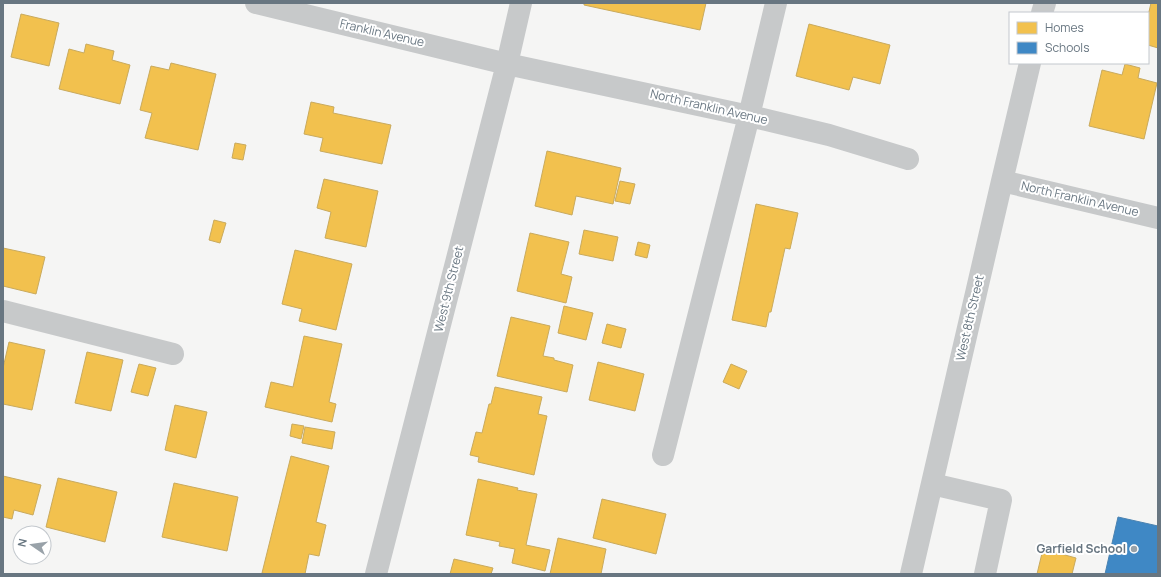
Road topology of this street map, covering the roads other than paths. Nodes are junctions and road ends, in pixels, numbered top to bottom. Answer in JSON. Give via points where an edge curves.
{"nodes":[{"id":1,"x":256,"y":3,"type":"edge"},
{"id":2,"x":521,"y":3,"type":"edge"},
{"id":3,"x":776,"y":3,"type":"edge"},
{"id":4,"x":507,"y":64,"type":"junction"},
{"id":5,"x":1030,"y":64,"type":"edge"},
{"id":6,"x":749,"y":116,"type":"junction"},
{"id":7,"x":908,"y":159,"type":"dead end"},
{"id":8,"x":1002,"y":181,"type":"junction"},
{"id":9,"x":1158,"y":218,"type":"edge"},
{"id":10,"x":3,"y":311,"type":"edge"},
{"id":11,"x":173,"y":354,"type":"dead end"},
{"id":12,"x":663,"y":455,"type":"dead end"},
{"id":13,"x":932,"y":484,"type":"junction"},
{"id":14,"x":376,"y":574,"type":"edge"},
{"id":15,"x":911,"y":574,"type":"edge"},
{"id":16,"x":985,"y":574,"type":"edge"}],
"edges":[{"from":1,"to":4,"type":"street","name":"Franklin Avenue"},
{"from":2,"to":4,"type":"street","name":"West 9th Street"},
{"from":3,"to":6,"type":"street"},
{"from":4,"to":6,"type":"street","name":"North Franklin Avenue"},
{"from":4,"to":14,"type":"street","name":"West 9th Street"},
{"from":5,"to":8,"type":"street","name":"West 8th Street"},
{"from":6,"to":7,"type":"street","name":"North Franklin Avenue","via":[[829,135]]},
{"from":6,"to":12,"type":"street"},
{"from":8,"to":9,"type":"street","name":"North Franklin Avenue"},
{"from":8,"to":13,"type":"street","name":"West 8th Street"},
{"from":10,"to":11,"type":"street"},
{"from":13,"to":15,"type":"street","name":"West 8th Street"},
{"from":13,"to":16,"type":"street","via":[[1001,500]]}]}
